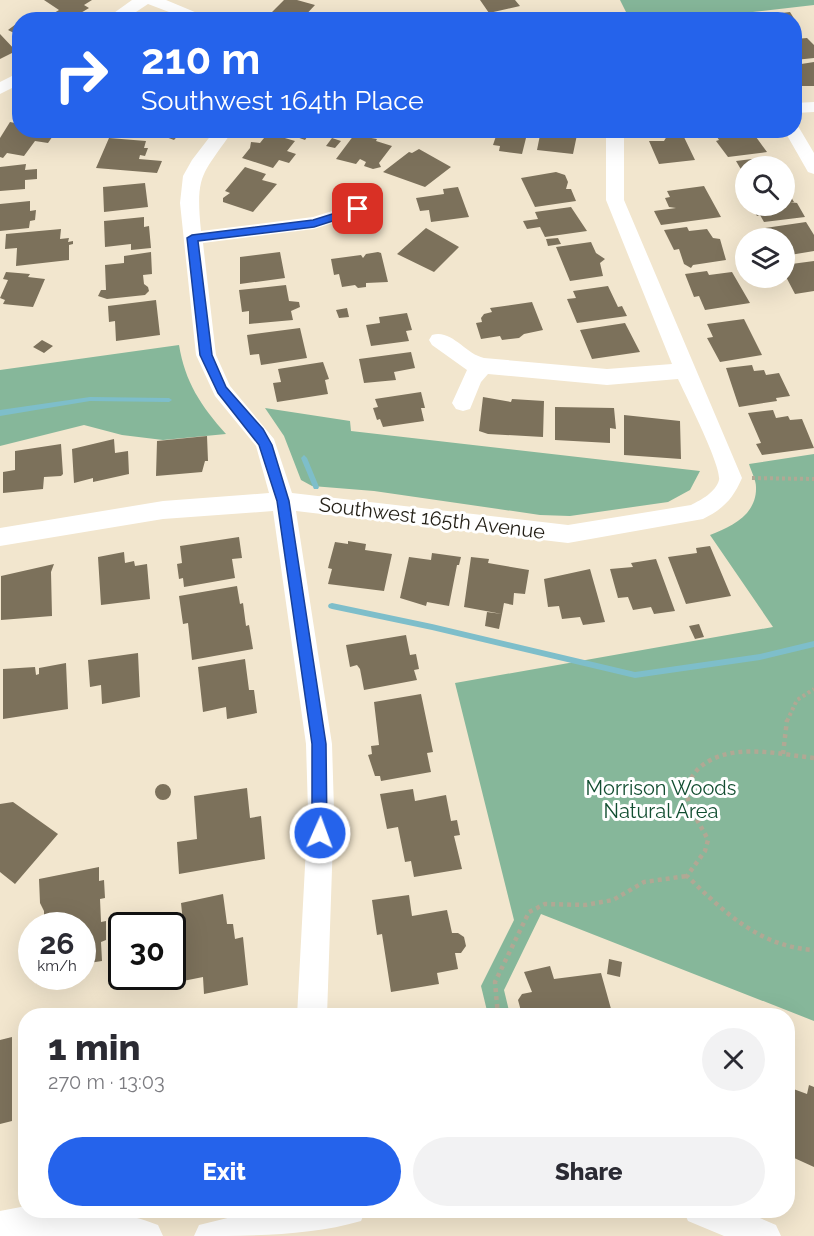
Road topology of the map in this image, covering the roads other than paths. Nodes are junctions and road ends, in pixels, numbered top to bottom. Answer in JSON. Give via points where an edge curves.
{"nodes":[{"id":1,"x":143,"y":0,"type":"edge"},
{"id":2,"x":152,"y":0,"type":"edge"},
{"id":3,"x":124,"y":12,"type":"edge"},
{"id":4,"x":184,"y":12,"type":"edge"},
{"id":5,"x":219,"y":138,"type":"edge"},
{"id":6,"x":615,"y":138,"type":"edge"},
{"id":7,"x":797,"y":138,"type":"edge"},
{"id":8,"x":814,"y":168,"type":"edge"},
{"id":9,"x":358,"y":209,"type":"dead end"},
{"id":10,"x":192,"y":238,"type":"junction"},
{"id":11,"x":440,"y":340,"type":"dead end"},
{"id":12,"x":484,"y":366,"type":"junction"},
{"id":13,"x":685,"y":371,"type":"junction"},
{"id":14,"x":463,"y":403,"type":"dead end"},
{"id":15,"x":283,"y":501,"type":"junction"},
{"id":16,"x":0,"y":537,"type":"edge"},
{"id":17,"x":312,"y":1008,"type":"edge"},
{"id":18,"x":340,"y":1218,"type":"edge"},
{"id":19,"x":719,"y":1218,"type":"edge"},
{"id":20,"x":0,"y":1227,"type":"edge"},
{"id":21,"x":147,"y":1236,"type":"edge"},
{"id":22,"x":210,"y":1236,"type":"edge"},
{"id":23,"x":765,"y":1236,"type":"edge"}],
"edges":[{"from":1,"to":3,"type":"street"},
{"from":2,"to":4,"type":"street"},
{"from":5,"to":10,"type":"street","via":[[192,177]]},
{"from":6,"to":13,"type":"street","via":[[615,200]]},
{"from":7,"to":8,"type":"street"},
{"from":9,"to":10,"type":"street","via":[[314,223]]},
{"from":10,"to":15,"type":"street","via":[[206,355],[222,390],[266,445]]},
{"from":11,"to":12,"type":"street","via":[[464,359]]},
{"from":12,"to":13,"type":"street","via":[[607,377]]},
{"from":12,"to":14,"type":"street","via":[[472,378]]},
{"from":13,"to":15,"type":"street","name":"Southwest 165th Avenue","via":[[731,478],[713,504],[695,513],[568,534]]},
{"from":15,"to":16,"type":"street","name":"Southwest 165th Avenue","via":[[163,510]]},
{"from":15,"to":17,"type":"street","via":[[319,744],[321,810]]},
{"from":18,"to":22,"type":"street"},
{"from":19,"to":23,"type":"street"},
{"from":20,"to":21,"type":"street","via":[[39,1219]]}]}
